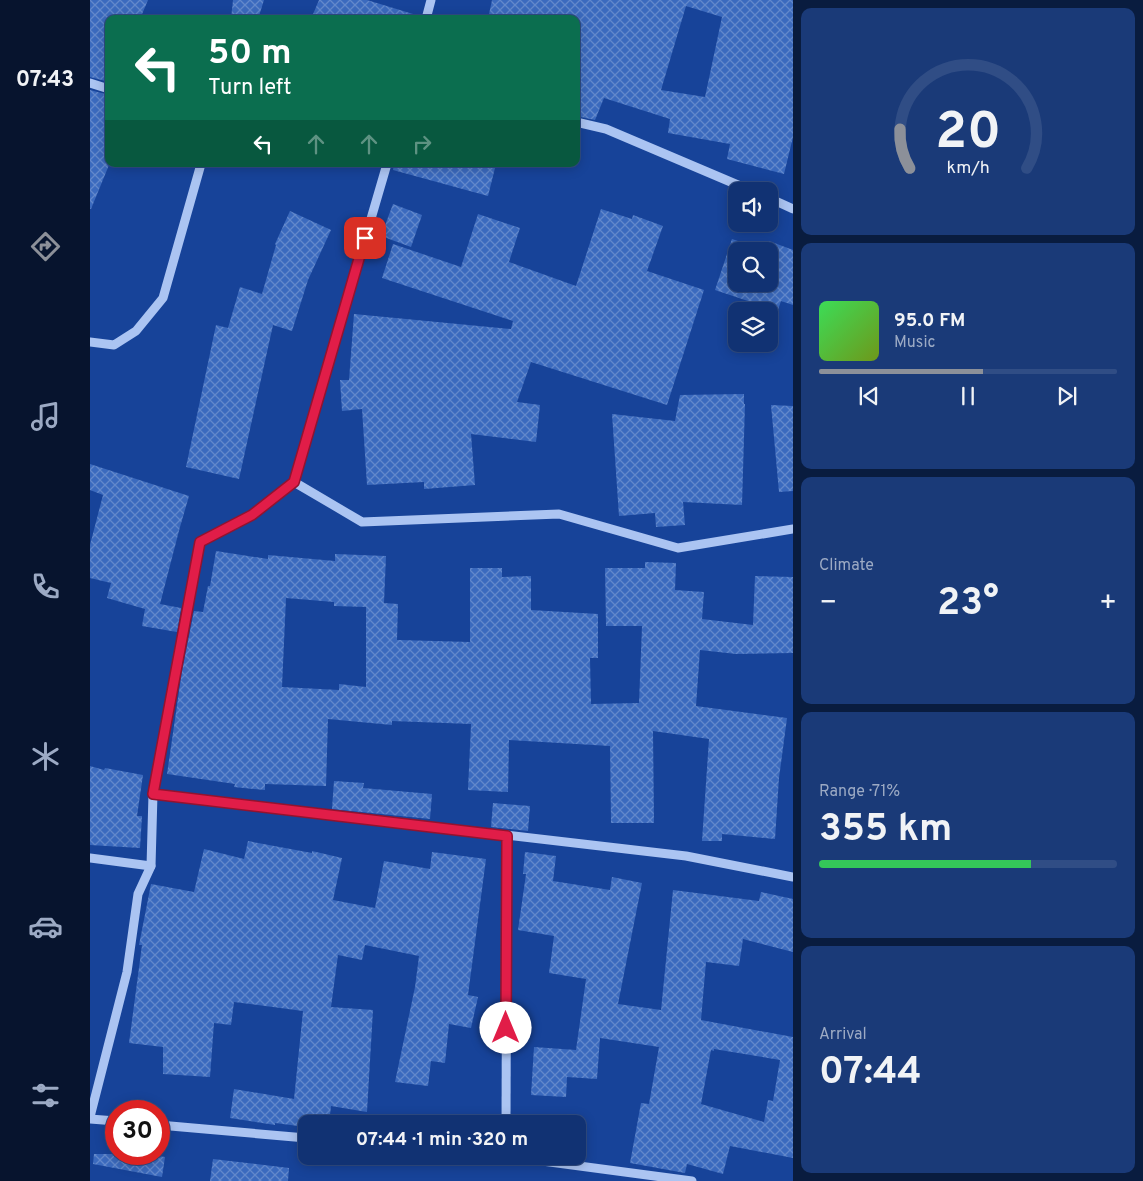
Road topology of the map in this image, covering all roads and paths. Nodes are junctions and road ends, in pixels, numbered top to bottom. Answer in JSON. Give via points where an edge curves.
{"nodes":[{"id":1,"x":430,"y":0,"type":"edge"},
{"id":2,"x":427,"y":15,"type":"edge"},
{"id":3,"x":90,"y":83,"type":"edge"},
{"id":4,"x":105,"y":88,"type":"edge"},
{"id":5,"x":580,"y":123,"type":"edge"},
{"id":6,"x":200,"y":167,"type":"edge"},
{"id":7,"x":386,"y":167,"type":"edge"},
{"id":8,"x":730,"y":182,"type":"edge"},
{"id":9,"x":778,"y":202,"type":"edge"},
{"id":10,"x":793,"y":209,"type":"edge"},
{"id":11,"x":90,"y":342,"type":"edge"},
{"id":12,"x":294,"y":482,"type":"junction"},
{"id":13,"x":793,"y":528,"type":"edge"},
{"id":14,"x":153,"y":794,"type":"junction"},
{"id":15,"x":507,"y":836,"type":"junction"},
{"id":16,"x":90,"y":858,"type":"edge"},
{"id":17,"x":151,"y":866,"type":"junction"},
{"id":18,"x":793,"y":877,"type":"edge"},
{"id":19,"x":506,"y":1115,"type":"edge"},
{"id":20,"x":90,"y":1118,"type":"edge"},
{"id":21,"x":105,"y":1120,"type":"edge"},
{"id":22,"x":170,"y":1126,"type":"edge"},
{"id":23,"x":298,"y":1137,"type":"edge"},
{"id":24,"x":572,"y":1165,"type":"edge"},
{"id":25,"x":692,"y":1181,"type":"edge"}],
"edges":[{"from":1,"to":2,"type":"street"},
{"from":3,"to":4,"type":"street"},
{"from":5,"to":8,"type":"street","via":[[606,130]]},
{"from":6,"to":11,"type":"street","via":[[163,298],[136,331],[114,344]]},
{"from":7,"to":12,"type":"street"},
{"from":9,"to":10,"type":"street"},
{"from":12,"to":13,"type":"street","via":[[362,522],[559,514],[678,548]]},
{"from":12,"to":14,"type":"street","via":[[252,515],[200,542]]},
{"from":14,"to":15,"type":"street"},
{"from":14,"to":17,"type":"street"},
{"from":15,"to":18,"type":"street","via":[[686,856]]},
{"from":15,"to":19,"type":"street"},
{"from":16,"to":17,"type":"street"},
{"from":17,"to":20,"type":"street","via":[[138,894],[127,972]]},
{"from":20,"to":21,"type":"street"},
{"from":22,"to":23,"type":"street"},
{"from":24,"to":25,"type":"street"}]}
